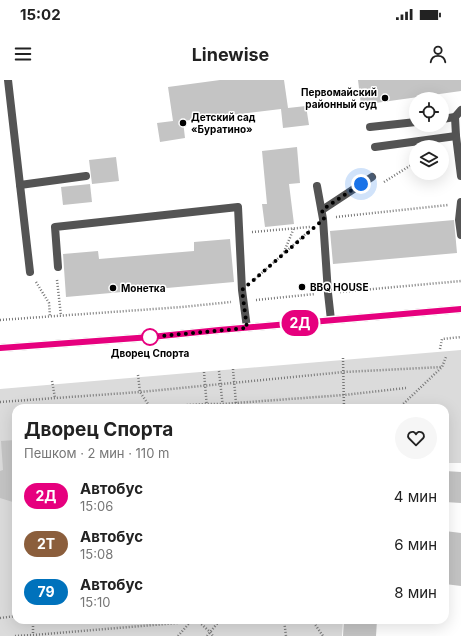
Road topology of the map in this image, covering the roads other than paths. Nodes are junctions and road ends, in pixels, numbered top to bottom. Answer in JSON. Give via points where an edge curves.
{"nodes":[{"id":1,"x":8,"y":80,"type":"edge"},
{"id":2,"x":461,"y":110,"type":"edge"},
{"id":3,"x":455,"y":117,"type":"junction"},
{"id":4,"x":449,"y":118,"type":"edge"},
{"id":5,"x":409,"y":123,"type":"edge"},
{"id":6,"x":370,"y":127,"type":"dead end"},
{"id":7,"x":456,"y":136,"type":"junction"},
{"id":8,"x":375,"y":147,"type":"dead end"},
{"id":9,"x":86,"y":176,"type":"dead end"},
{"id":10,"x":461,"y":176,"type":"edge"},
{"id":11,"x":372,"y":177,"type":"dead end"},
{"id":12,"x":20,"y":185,"type":"junction"},
{"id":13,"x":317,"y":186,"type":"dead end"},
{"id":14,"x":461,"y":202,"type":"edge"},
{"id":15,"x":322,"y":210,"type":"junction"},
{"id":16,"x":461,"y":235,"type":"edge"},
{"id":17,"x":58,"y":267,"type":"road end"},
{"id":18,"x":30,"y":272,"type":"road end"},
{"id":19,"x":461,"y":309,"type":"edge"},
{"id":20,"x":331,"y":320,"type":"junction"},
{"id":21,"x":247,"y":328,"type":"junction"},
{"id":22,"x":0,"y":348,"type":"edge"}],
"edges":[{"from":1,"to":12,"type":"lane"},
{"from":2,"to":3,"type":"lane"},
{"from":3,"to":4,"type":"lane"},
{"from":3,"to":7,"type":"lane"},
{"from":5,"to":6,"type":"lane"},
{"from":7,"to":8,"type":"lane"},
{"from":7,"to":10,"type":"lane"},
{"from":9,"to":12,"type":"lane"},
{"from":11,"to":15,"type":"lane"},
{"from":12,"to":18,"type":"lane"},
{"from":13,"to":15,"type":"lane"},
{"from":14,"to":16,"type":"lane"},
{"from":15,"to":20,"type":"lane"},
{"from":17,"to":21,"type":"lane","via":[[55,227],[238,207],[242,290]]},
{"from":19,"to":20,"type":"main road"},
{"from":20,"to":21,"type":"main road"},
{"from":21,"to":22,"type":"main road"}]}
